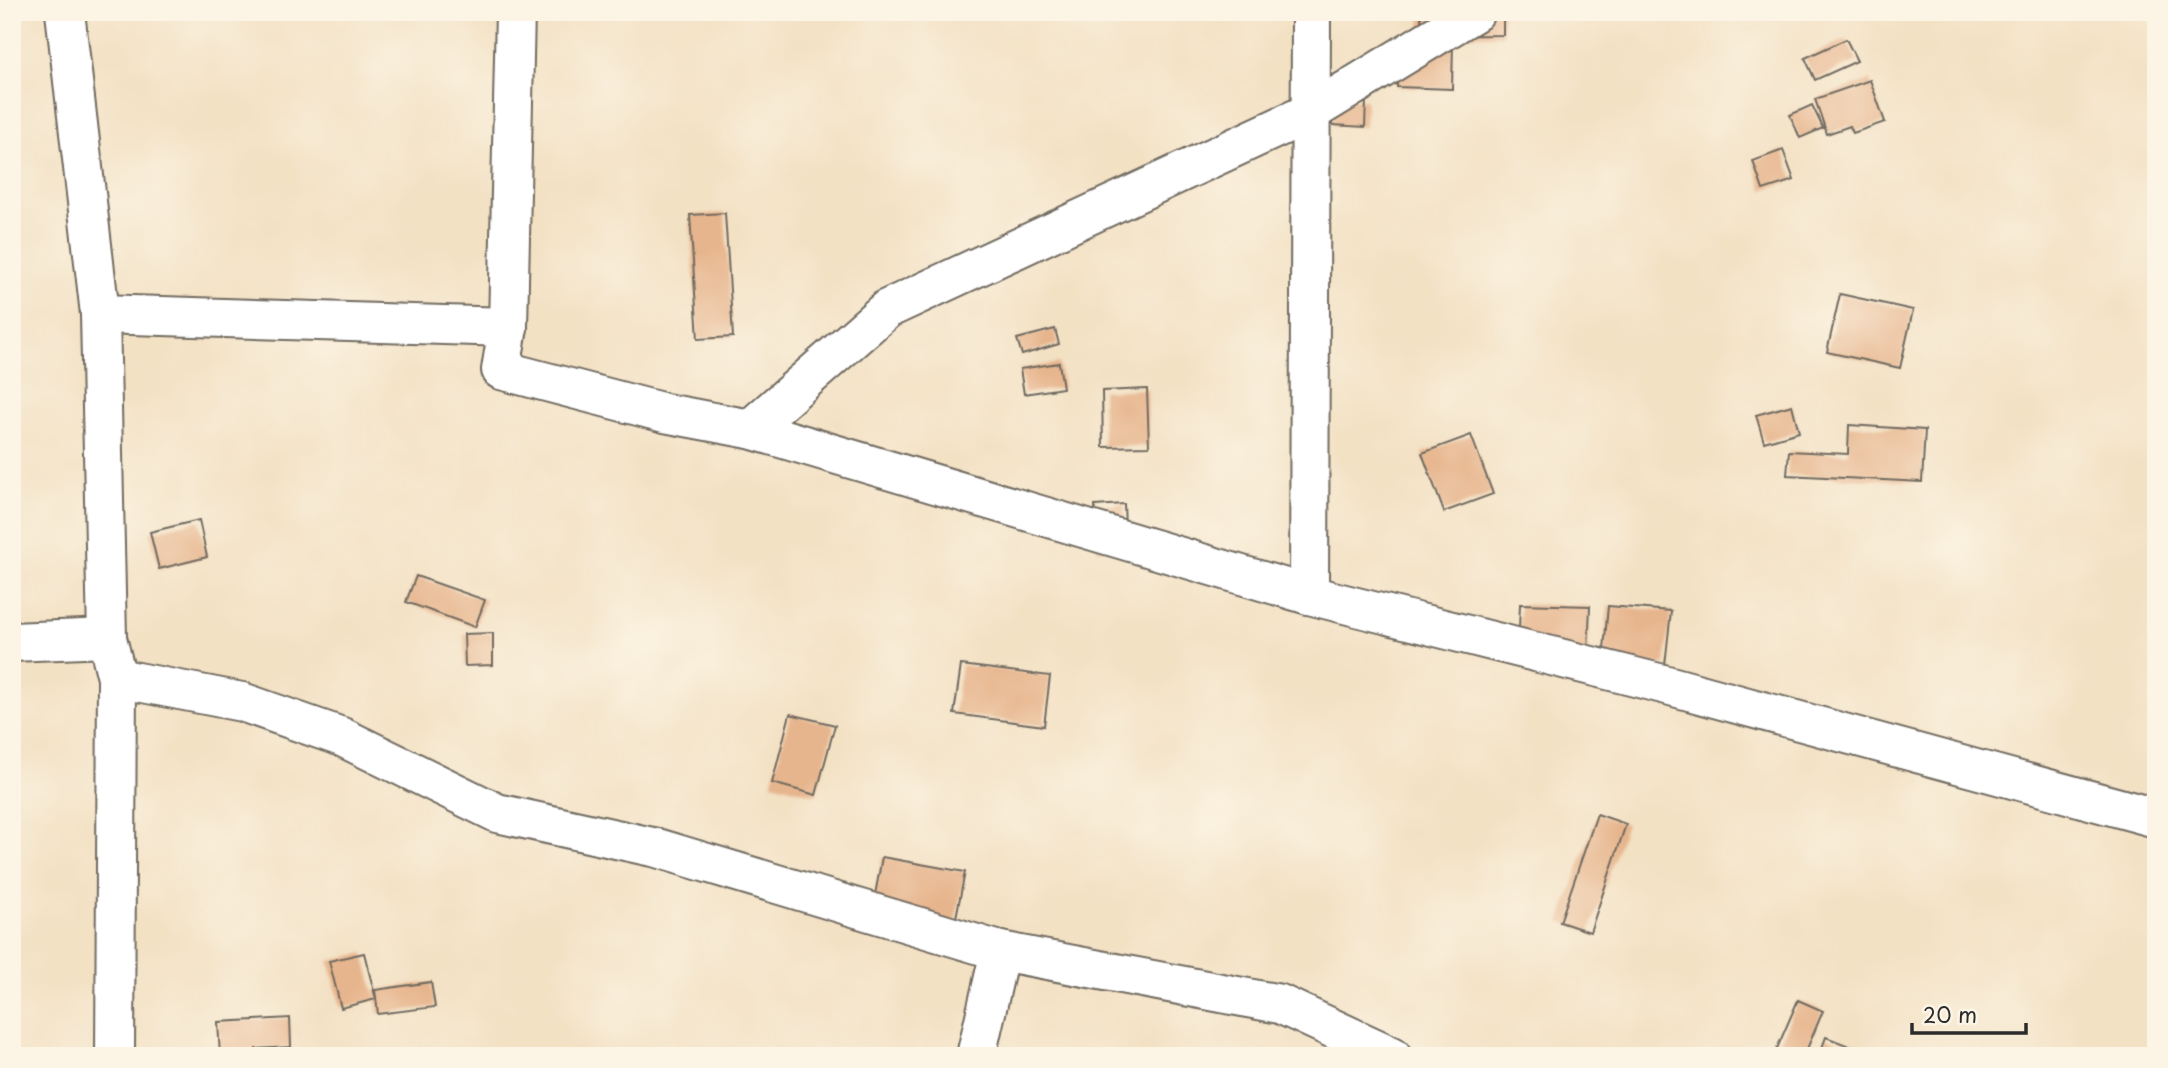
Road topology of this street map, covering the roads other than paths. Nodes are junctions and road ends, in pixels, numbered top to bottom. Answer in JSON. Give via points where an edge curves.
{"nodes":[{"id":1,"x":65,"y":12,"type":"edge"},
{"id":2,"x":515,"y":12,"type":"edge"},
{"id":3,"x":1311,"y":12,"type":"edge"},
{"id":4,"x":1475,"y":12,"type":"edge"},
{"id":5,"x":1311,"y":112,"type":"junction"},
{"id":6,"x":100,"y":314,"type":"junction"},
{"id":7,"x":508,"y":327,"type":"junction"},
{"id":8,"x":750,"y":429,"type":"junction"},
{"id":9,"x":1309,"y":595,"type":"junction"},
{"id":10,"x":107,"y":638,"type":"junction"},
{"id":11,"x":12,"y":642,"type":"edge"},
{"id":12,"x":117,"y":678,"type":"junction"},
{"id":13,"x":2156,"y":818,"type":"edge"},
{"id":14,"x":1000,"y":951,"type":"junction"},
{"id":15,"x":115,"y":1056,"type":"edge"},
{"id":16,"x":976,"y":1056,"type":"edge"},
{"id":17,"x":1392,"y":1056,"type":"edge"}],
"edges":[{"from":1,"to":6,"type":"street"},
{"from":2,"to":7,"type":"street"},
{"from":3,"to":5,"type":"street"},
{"from":4,"to":5,"type":"street"},
{"from":5,"to":8,"type":"street","via":[[887,309]]},
{"from":5,"to":9,"type":"street"},
{"from":6,"to":7,"type":"street"},
{"from":6,"to":10,"type":"street"},
{"from":7,"to":8,"type":"street","via":[[501,370],[665,413]]},
{"from":8,"to":9,"type":"street"},
{"from":9,"to":13,"type":"street","via":[[1667,685]]},
{"from":10,"to":11,"type":"street"},
{"from":10,"to":12,"type":"street"},
{"from":12,"to":14,"type":"street","via":[[242,702],[329,733],[496,813],[657,848]]},
{"from":12,"to":15,"type":"street"},
{"from":14,"to":16,"type":"street"},
{"from":14,"to":17,"type":"street","via":[[1280,1004]]}]}
